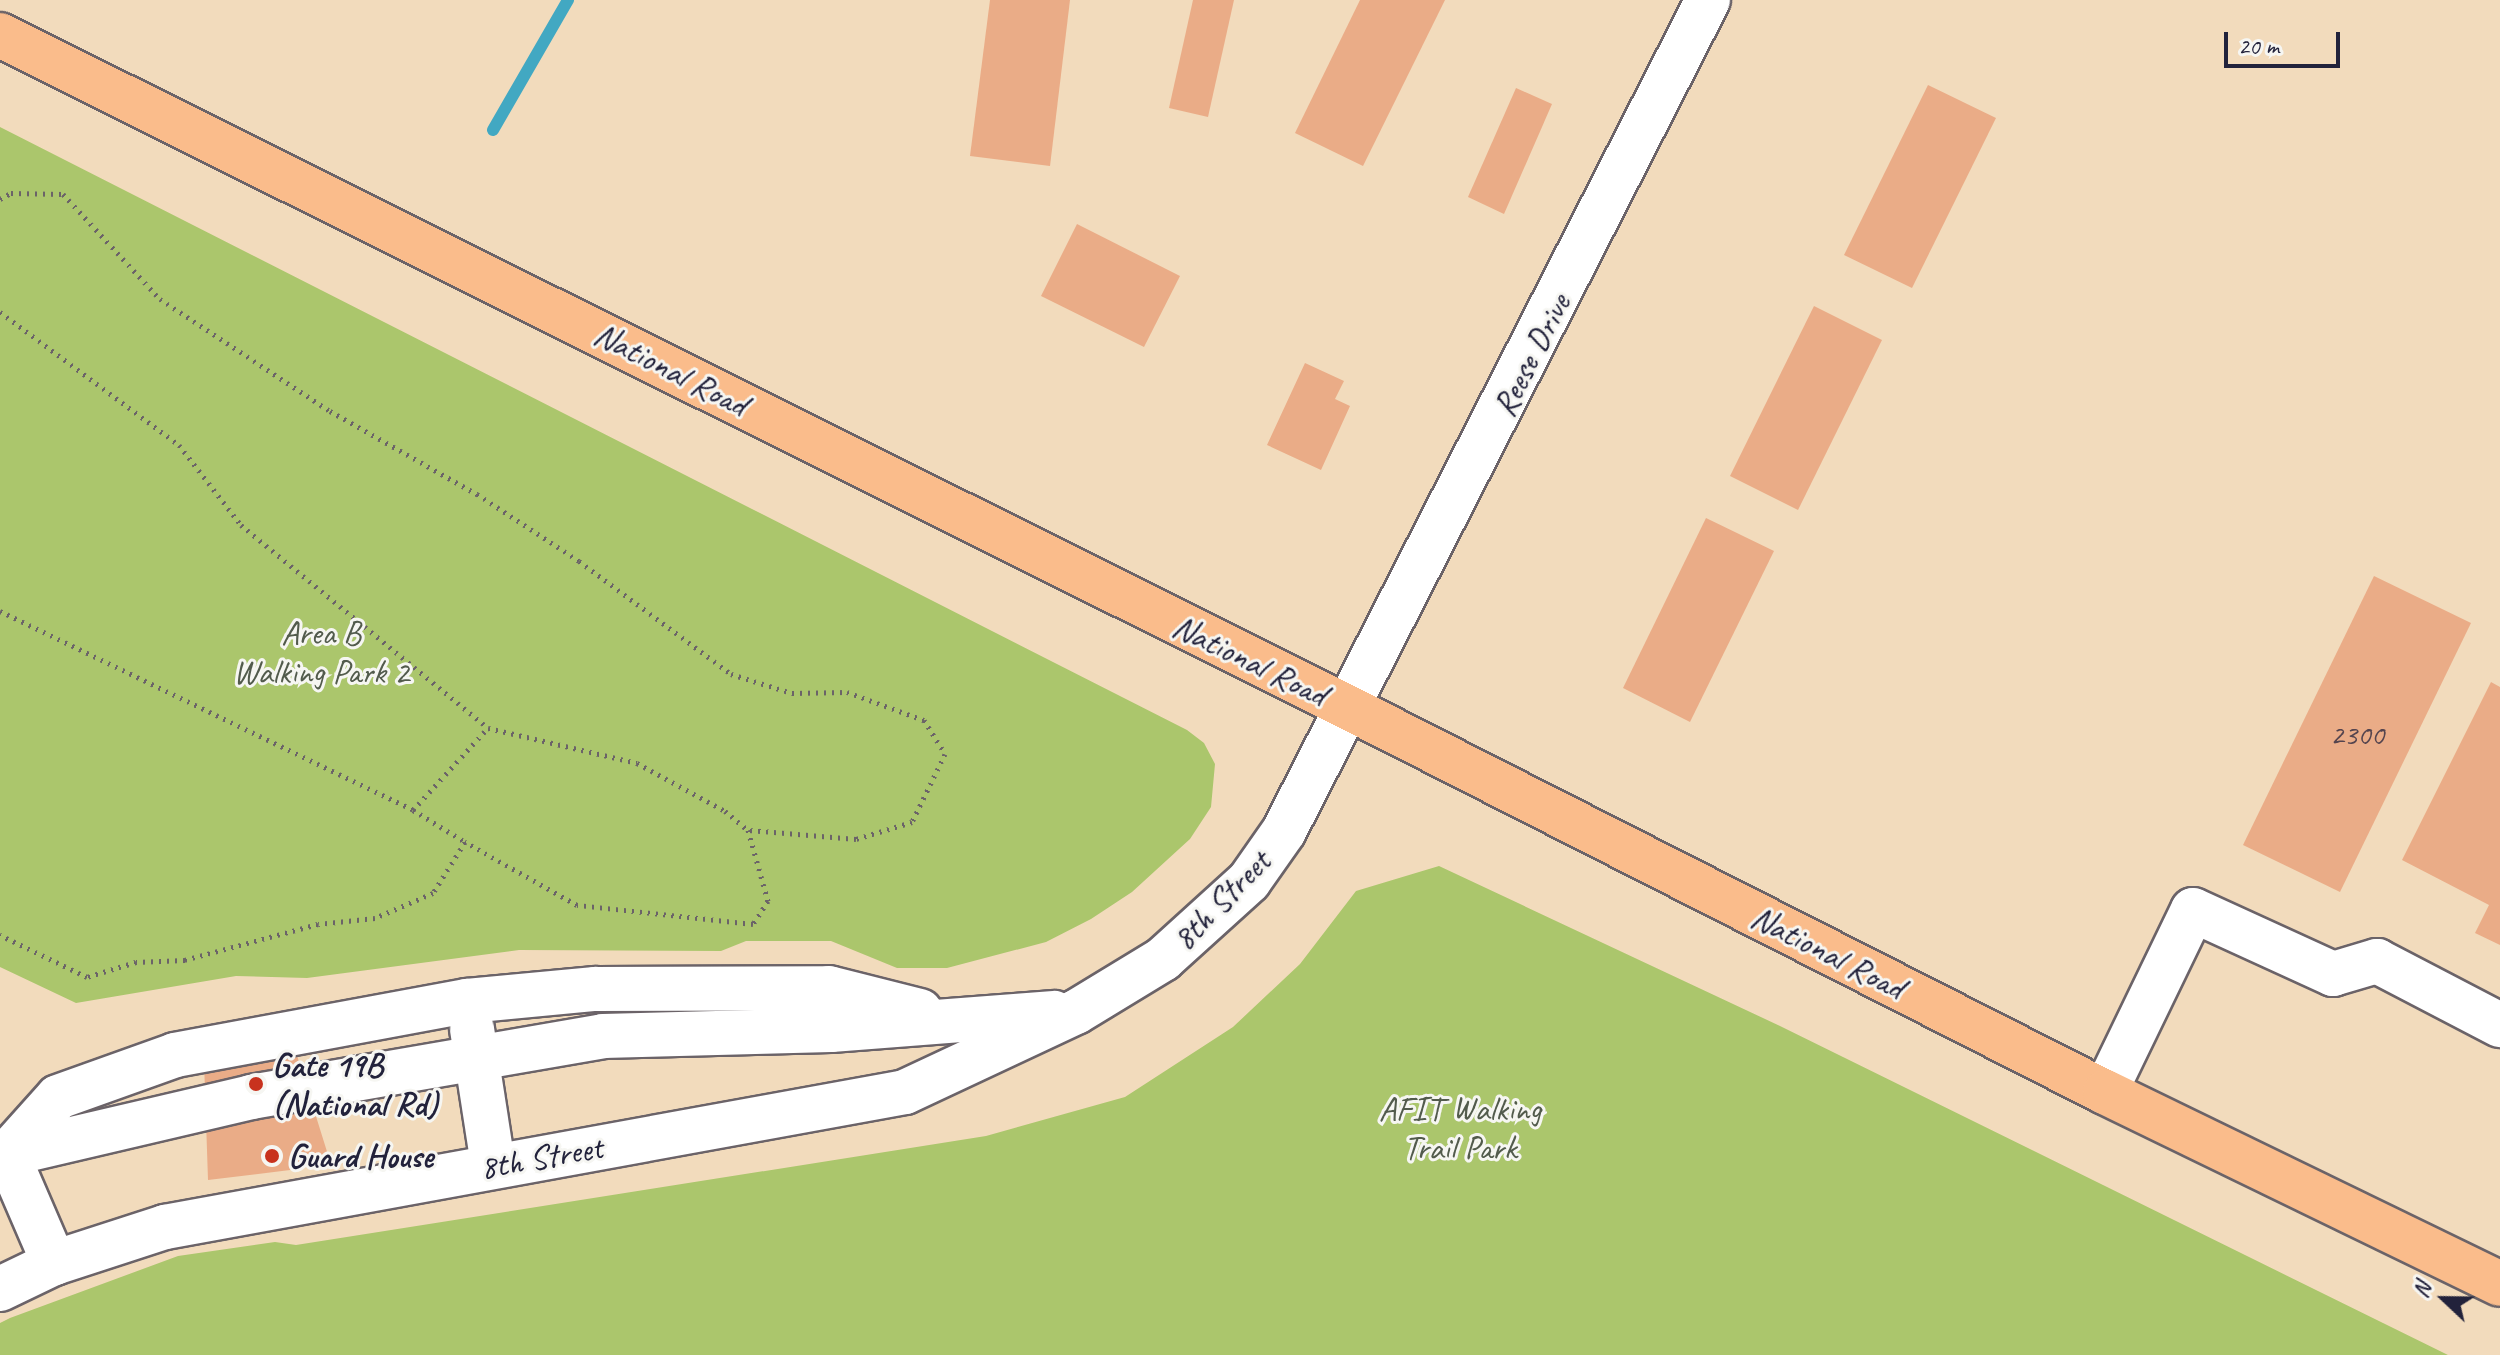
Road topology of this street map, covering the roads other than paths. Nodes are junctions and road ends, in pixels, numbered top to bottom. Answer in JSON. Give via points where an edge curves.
{"nodes":[{"id":1,"x":1708,"y":0,"type":"edge"},
{"id":2,"x":0,"y":35,"type":"edge"},
{"id":3,"x":1349,"y":708,"type":"junction"},
{"id":4,"x":1076,"y":1012,"type":"junction"},
{"id":5,"x":947,"y":1018,"type":"junction"},
{"id":6,"x":2500,"y":1025,"type":"edge"},
{"id":7,"x":474,"y":1042,"type":"junction"},
{"id":8,"x":2105,"y":1092,"type":"junction"},
{"id":9,"x":4,"y":1155,"type":"edge"},
{"id":10,"x":493,"y":1165,"type":"junction"},
{"id":11,"x":54,"y":1263,"type":"junction"},
{"id":12,"x":2500,"y":1284,"type":"edge"},
{"id":13,"x":0,"y":1289,"type":"edge"}],
"edges":[{"from":1,"to":3,"type":"street","name":"Reese Drive"},
{"from":2,"to":3,"type":"main road","name":"National Road"},
{"from":3,"to":4,"type":"street","name":"8th Street","via":[[1284,831],[1249,881],[1163,959]]},
{"from":3,"to":8,"type":"main road","name":"National Road"},
{"from":4,"to":5,"type":"street","name":"8th Street"},
{"from":4,"to":10,"type":"street","name":"8th Street","via":[[905,1092]]},
{"from":5,"to":7,"type":"street","via":[[823,1052],[610,1059]]},
{"from":5,"to":7,"type":"street","via":[[829,988],[595,989]]},
{"from":6,"to":8,"type":"street","via":[[2377,961],[2333,974],[2193,910]]},
{"from":7,"to":9,"type":"street"},
{"from":7,"to":9,"type":"street","via":[[175,1055],[58,1097]]},
{"from":7,"to":10,"type":"street"},
{"from":8,"to":12,"type":"main road","name":"National Road"},
{"from":9,"to":11,"type":"street"},
{"from":10,"to":11,"type":"street","name":"8th Street","via":[[165,1227]]},
{"from":11,"to":13,"type":"street","name":"8th Street"}]}
